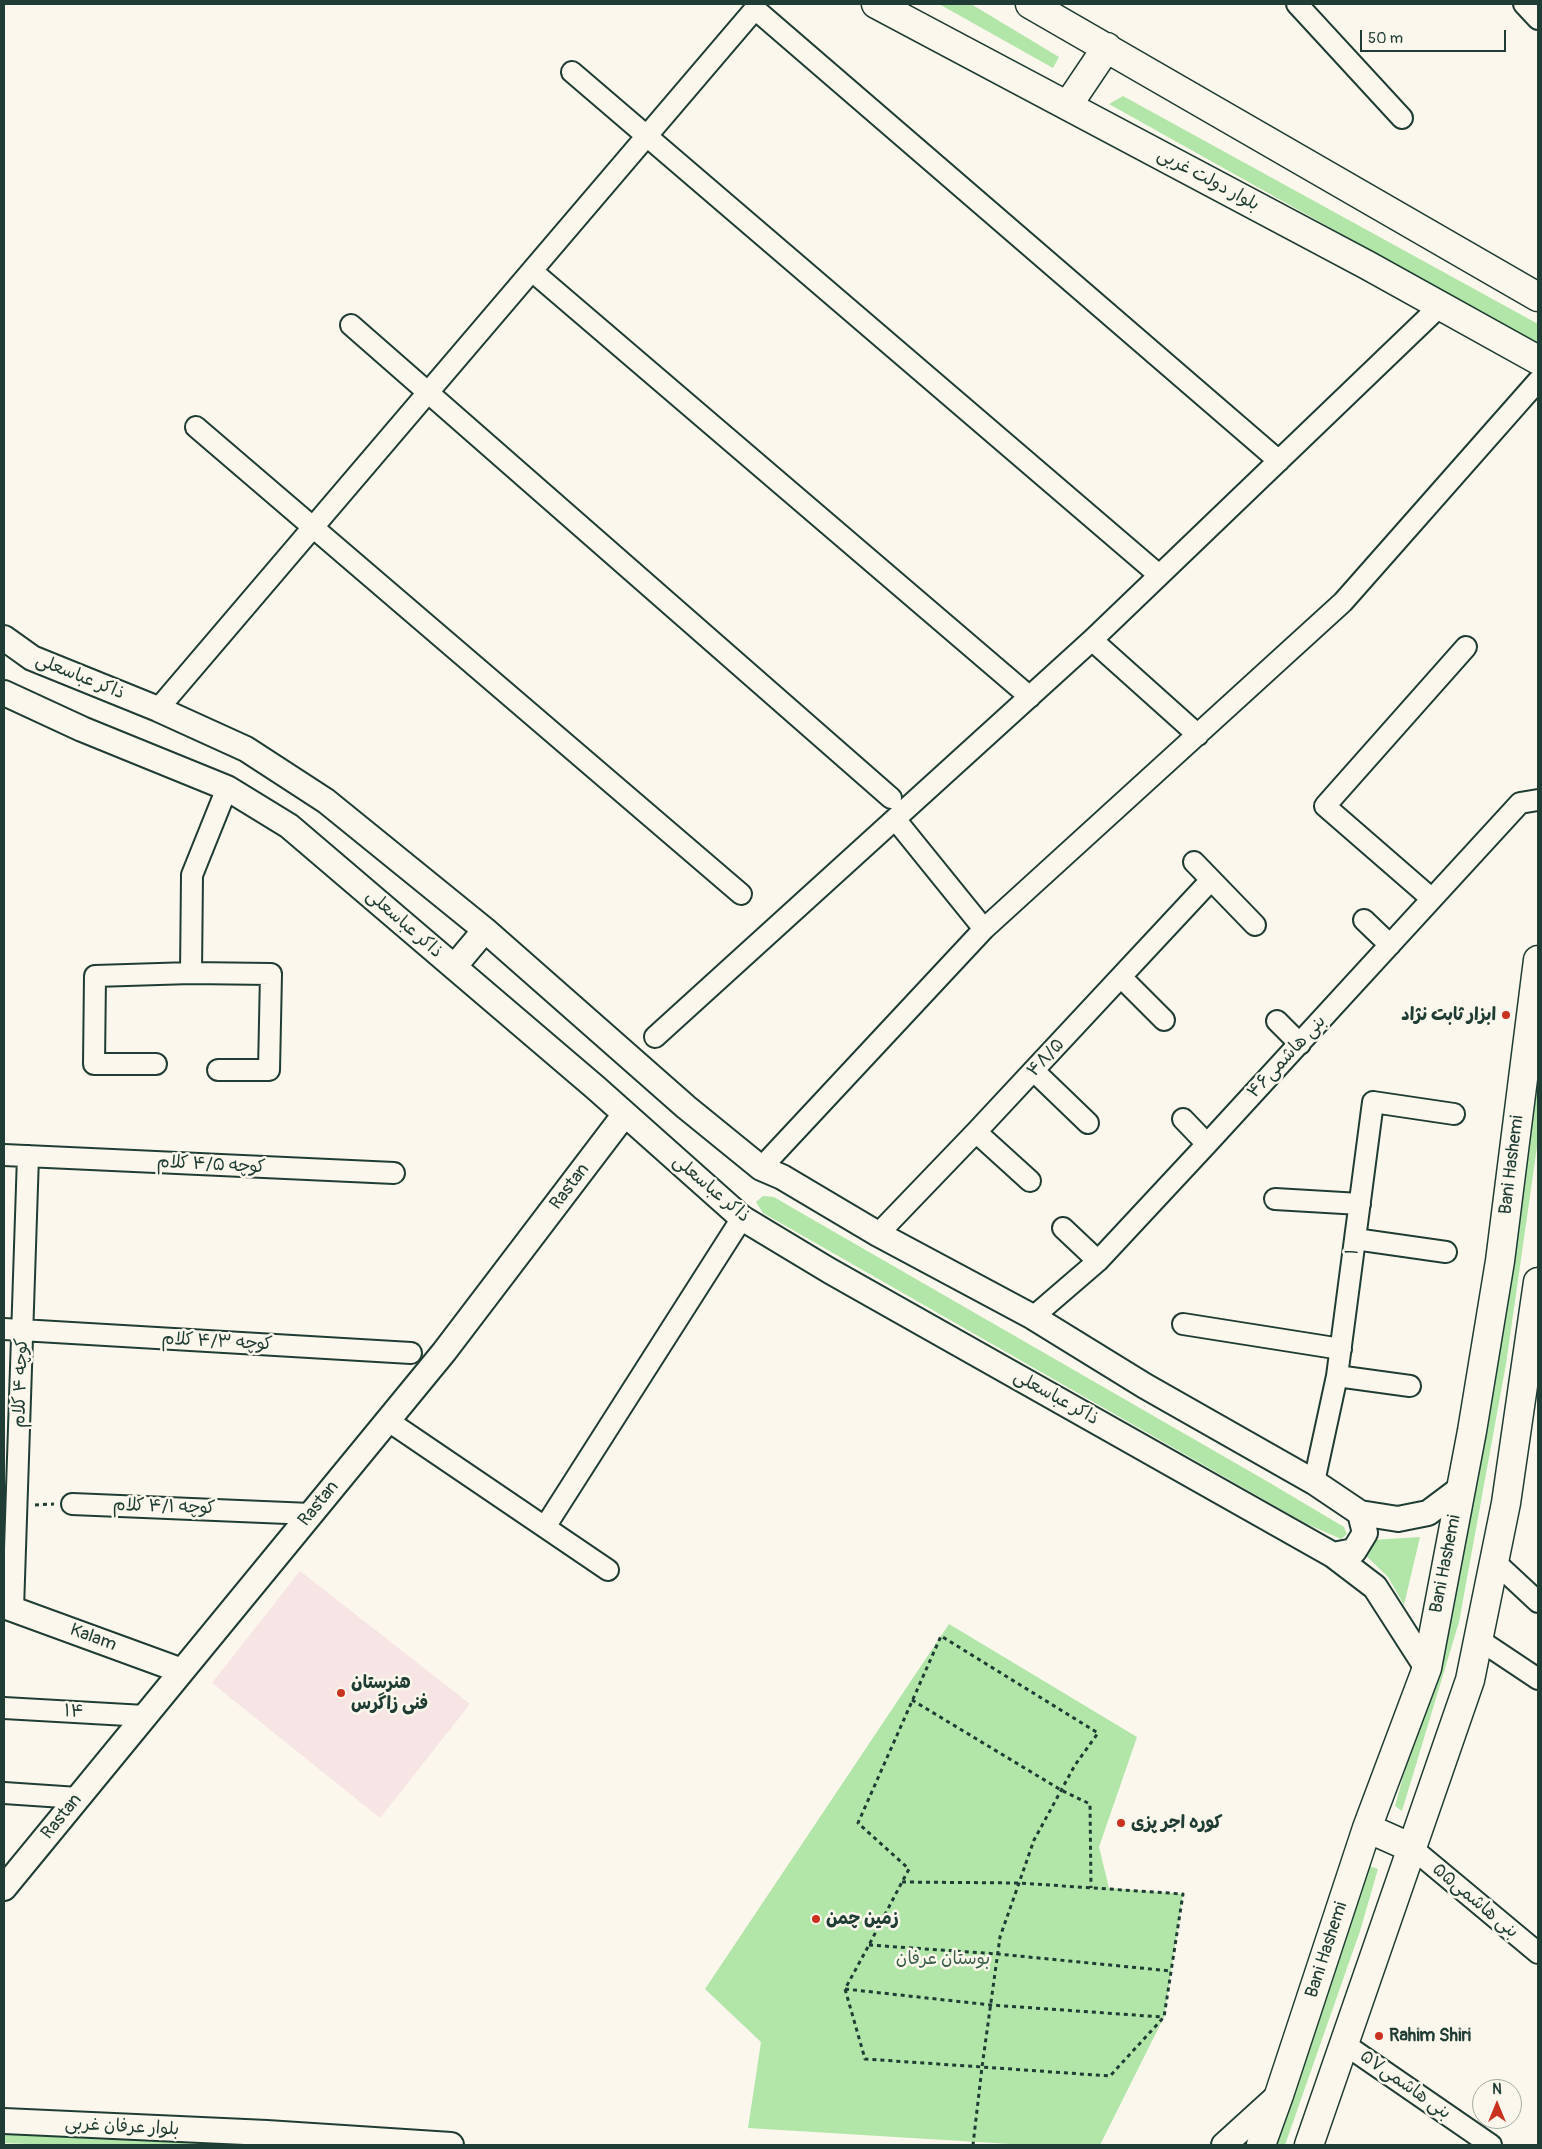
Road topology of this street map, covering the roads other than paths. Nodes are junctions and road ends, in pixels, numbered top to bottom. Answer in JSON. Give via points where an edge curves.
{"nodes":[{"id":1,"x":876,"y":4,"type":"edge"},
{"id":2,"x":1030,"y":4,"type":"edge"},
{"id":3,"x":1297,"y":4,"type":"edge"},
{"id":4,"x":1524,"y":4,"type":"edge"},
{"id":5,"x":1538,"y":19,"type":"edge"},
{"id":6,"x":1107,"y":47,"type":"junction"},
{"id":7,"x":572,"y":72,"type":"dead end"},
{"id":8,"x":1068,"y":105,"type":"junction"},
{"id":9,"x":1402,"y":118,"type":"dead end"},
{"id":10,"x":646,"y":136,"type":"junction"},
{"id":11,"x":532,"y":271,"type":"junction"},
{"id":12,"x":1532,"y":290,"type":"edge"},
{"id":13,"x":1441,"y":305,"type":"junction"},
{"id":14,"x":351,"y":325,"type":"dead end"},
{"id":15,"x":1538,"y":360,"type":"edge"},
{"id":16,"x":1538,"y":381,"type":"edge"},
{"id":17,"x":428,"y":392,"type":"junction"},
{"id":18,"x":196,"y":427,"type":"dead end"},
{"id":19,"x":1279,"y":461,"type":"junction"},
{"id":20,"x":313,"y":527,"type":"junction"},
{"id":21,"x":1159,"y":576,"type":"junction"},
{"id":22,"x":4,"y":638,"type":"edge"},
{"id":23,"x":1092,"y":640,"type":"junction"},
{"id":24,"x":1466,"y":647,"type":"dead end"},
{"id":25,"x":4,"y":692,"type":"edge"},
{"id":26,"x":1030,"y":697,"type":"junction"},
{"id":27,"x":158,"y":709,"type":"junction"},
{"id":28,"x":1198,"y":734,"type":"junction"},
{"id":29,"x":227,"y":788,"type":"junction"},
{"id":30,"x":892,"y":798,"type":"dead end"},
{"id":31,"x":1538,"y":800,"type":"edge"},
{"id":32,"x":895,"y":819,"type":"junction"},
{"id":33,"x":1194,"y":862,"type":"dead end"},
{"id":34,"x":1211,"y":880,"type":"junction"},
{"id":35,"x":741,"y":894,"type":"dead end"},
{"id":36,"x":1432,"y":899,"type":"junction"},
{"id":37,"x":1364,"y":920,"type":"dead end"},
{"id":38,"x":1255,"y":925,"type":"dead end"},
{"id":39,"x":984,"y":928,"type":"junction"},
{"id":40,"x":485,"y":930,"type":"junction"},
{"id":41,"x":1390,"y":945,"type":"junction"},
{"id":42,"x":1538,"y":960,"type":"edge"},
{"id":43,"x":454,"y":967,"type":"junction"},
{"id":44,"x":191,"y":973,"type":"junction"},
{"id":45,"x":1121,"y":978,"type":"junction"},
{"id":46,"x":1164,"y":1020,"type":"dead end"},
{"id":47,"x":1276,"y":1021,"type":"dead end"},
{"id":48,"x":655,"y":1037,"type":"dead end"},
{"id":49,"x":1300,"y":1044,"type":"junction"},
{"id":50,"x":156,"y":1064,"type":"dead end"},
{"id":51,"x":218,"y":1070,"type":"dead end"},
{"id":52,"x":1034,"y":1071,"type":"junction"},
{"id":53,"x":625,"y":1114,"type":"junction"},
{"id":54,"x":1454,"y":1114,"type":"dead end"},
{"id":55,"x":1182,"y":1119,"type":"dead end"},
{"id":56,"x":1088,"y":1123,"type":"dead end"},
{"id":57,"x":976,"y":1132,"type":"junction"},
{"id":58,"x":1207,"y":1144,"type":"junction"},
{"id":59,"x":4,"y":1155,"type":"edge"},
{"id":60,"x":28,"y":1156,"type":"junction"},
{"id":61,"x":762,"y":1168,"type":"junction"},
{"id":62,"x":394,"y":1173,"type":"dead end"},
{"id":63,"x":1030,"y":1181,"type":"dead end"},
{"id":64,"x":1275,"y":1199,"type":"dead end"},
{"id":65,"x":1360,"y":1204,"type":"junction"},
{"id":66,"x":742,"y":1218,"type":"junction"},
{"id":67,"x":1063,"y":1228,"type":"dead end"},
{"id":68,"x":878,"y":1234,"type":"junction"},
{"id":69,"x":1355,"y":1239,"type":"junction"},
{"id":70,"x":1446,"y":1252,"type":"dead end"},
{"id":71,"x":1098,"y":1261,"type":"junction"},
{"id":72,"x":1538,"y":1282,"type":"edge"},
{"id":73,"x":1033,"y":1317,"type":"junction"},
{"id":74,"x":1183,"y":1324,"type":"dead end"},
{"id":75,"x":13,"y":1330,"type":"edge"},
{"id":76,"x":1340,"y":1349,"type":"junction"},
{"id":77,"x":411,"y":1353,"type":"dead end"},
{"id":78,"x":1532,"y":1374,"type":"edge"},
{"id":79,"x":1337,"y":1376,"type":"junction"},
{"id":80,"x":1410,"y":1386,"type":"dead end"},
{"id":81,"x":387,"y":1420,"type":"junction"},
{"id":82,"x":12,"y":1435,"type":"edge"},
{"id":83,"x":1314,"y":1482,"type":"junction"},
{"id":84,"x":1460,"y":1489,"type":"junction"},
{"id":85,"x":72,"y":1504,"type":"road end"},
{"id":86,"x":1360,"y":1513,"type":"junction"},
{"id":87,"x":311,"y":1514,"type":"junction"},
{"id":88,"x":545,"y":1527,"type":"junction"},
{"id":89,"x":1333,"y":1555,"type":"junction"},
{"id":90,"x":1494,"y":1561,"type":"junction"},
{"id":91,"x":608,"y":1570,"type":"dead end"},
{"id":92,"x":1538,"y":1602,"type":"edge"},
{"id":93,"x":9,"y":1607,"type":"edge"},
{"id":94,"x":1478,"y":1639,"type":"junction"},
{"id":95,"x":1427,"y":1668,"type":"junction"},
{"id":96,"x":182,"y":1671,"type":"junction"},
{"id":97,"x":1538,"y":1679,"type":"edge"},
{"id":98,"x":4,"y":1708,"type":"edge"},
{"id":99,"x":145,"y":1716,"type":"junction"},
{"id":100,"x":4,"y":1793,"type":"edge"},
{"id":101,"x":78,"y":1798,"type":"junction"},
{"id":102,"x":1367,"y":1828,"type":"junction"},
{"id":103,"x":1412,"y":1848,"type":"junction"},
{"id":104,"x":6,"y":1882,"type":"edge"},
{"id":105,"x":1538,"y":1953,"type":"edge"},
{"id":106,"x":1343,"y":2043,"type":"junction"},
{"id":107,"x":1279,"y":2095,"type":"junction"},
{"id":108,"x":4,"y":2121,"type":"edge"},
{"id":109,"x":266,"y":2139,"type":"edge"},
{"id":110,"x":1314,"y":2142,"type":"edge"},
{"id":111,"x":451,"y":2145,"type":"edge"},
{"id":112,"x":1224,"y":2145,"type":"edge"},
{"id":113,"x":1261,"y":2145,"type":"edge"},
{"id":114,"x":1491,"y":2145,"type":"edge"}],
"edges":[{"from":1,"to":8,"type":"main road","name":"بلوار دولت غربی"},
{"from":2,"to":6,"type":"main road"},
{"from":3,"to":9,"type":"street"},
{"from":4,"to":5,"type":"street"},
{"from":6,"to":8,"type":"main road"},
{"from":6,"to":12,"type":"main road"},
{"from":7,"to":10,"type":"street"},
{"from":8,"to":13,"type":"main road","name":"بلوار دولت غربی"},
{"from":10,"to":11,"type":"street"},
{"from":10,"to":19,"type":"street","via":[[755,9]]},
{"from":10,"to":21,"type":"street"},
{"from":11,"to":17,"type":"street"},
{"from":11,"to":26,"type":"street"},
{"from":13,"to":15,"type":"main road","name":"بلوار دولت غربی"},
{"from":13,"to":19,"type":"street"},
{"from":14,"to":17,"type":"street"},
{"from":16,"to":28,"type":"street","via":[[1343,602]]},
{"from":17,"to":20,"type":"street"},
{"from":17,"to":30,"type":"street"},
{"from":18,"to":20,"type":"street"},
{"from":19,"to":21,"type":"street"},
{"from":20,"to":27,"type":"street"},
{"from":20,"to":35,"type":"street"},
{"from":21,"to":23,"type":"street"},
{"from":22,"to":27,"type":"street","name":"ذاکر عباسعلی","via":[[32,658]]},
{"from":23,"to":26,"type":"street"},
{"from":23,"to":28,"type":"street"},
{"from":24,"to":36,"type":"street","via":[[1325,806]]},
{"from":25,"to":29,"type":"street","name":"ذاکر عباسعلی","via":[[82,729]]},
{"from":26,"to":32,"type":"street"},
{"from":27,"to":40,"type":"street","name":"ذاکر عباسعلی","via":[[246,749],[326,801]]},
{"from":28,"to":39,"type":"street"},
{"from":29,"to":43,"type":"street","name":"ذاکر عباسعلی","via":[[289,826]]},
{"from":29,"to":44,"type":"street","via":[[192,875]]},
{"from":31,"to":36,"type":"street","name":"بنی هاشمی۴۶","via":[[1520,803]]},
{"from":32,"to":39,"type":"street"},
{"from":32,"to":48,"type":"street"},
{"from":33,"to":34,"type":"street"},
{"from":34,"to":38,"type":"street"},
{"from":34,"to":45,"type":"street","name":"۴۸/۵"},
{"from":36,"to":41,"type":"street","name":"بنی هاشمی۴۶"},
{"from":37,"to":41,"type":"street"},
{"from":39,"to":61,"type":"street"},
{"from":40,"to":43,"type":"street"},
{"from":40,"to":61,"type":"street","name":"ذاکر عباسعلی","via":[[686,1107]]},
{"from":41,"to":49,"type":"street","name":"بنی هاشمی۴۶"},
{"from":42,"to":84,"type":"main road","name":"Bani Hashemi","via":[[1500,1260]]},
{"from":43,"to":53,"type":"street","name":"ذاکر عباسعلی"},
{"from":44,"to":50,"type":"street","via":[[95,976],[94,1064]]},
{"from":44,"to":51,"type":"street","via":[[271,974],[269,1070]]},
{"from":45,"to":46,"type":"street"},
{"from":45,"to":52,"type":"street","name":"۴۸/۵"},
{"from":47,"to":49,"type":"street"},
{"from":49,"to":58,"type":"street","name":"بنی هاشمی۴۶"},
{"from":52,"to":56,"type":"street"},
{"from":52,"to":57,"type":"street","name":"۴۸/۵"},
{"from":53,"to":66,"type":"street","name":"ذاکر عباسعلی"},
{"from":53,"to":81,"type":"street","name":"Rastan","via":[[450,1344]]},
{"from":54,"to":65,"type":"street","name":"۱","via":[[1373,1102]]},
{"from":55,"to":58,"type":"street"},
{"from":57,"to":63,"type":"street"},
{"from":57,"to":68,"type":"street","name":"۴۸/۵"},
{"from":58,"to":71,"type":"street","name":"بنی هاشمی۴۶"},
{"from":59,"to":60,"type":"street","name":"کوچه ۴/۵ کلام"},
{"from":60,"to":62,"type":"street","name":"کوچه ۴/۵ کلام"},
{"from":60,"to":75,"type":"street","name":"کوچه ۴ کلام"},
{"from":61,"to":68,"type":"street","name":"ذاکر عباسعلی"},
{"from":64,"to":65,"type":"street"},
{"from":65,"to":69,"type":"street","name":"۱"},
{"from":66,"to":88,"type":"street"},
{"from":66,"to":89,"type":"street","name":"ذاکر عباسعلی"},
{"from":67,"to":71,"type":"street"},
{"from":68,"to":73,"type":"street","name":"ذاکر عباسعلی"},
{"from":69,"to":70,"type":"street"},
{"from":69,"to":76,"type":"street","name":"۱"},
{"from":71,"to":73,"type":"street","name":"بنی هاشمی۴۶"},
{"from":72,"to":78,"type":"main road"},
{"from":73,"to":83,"type":"street","name":"ذاکر عباسعلی","via":[[1145,1386]]},
{"from":74,"to":76,"type":"street"},
{"from":75,"to":77,"type":"street","name":"کوچه ۴/۳ کلام"},
{"from":75,"to":82,"type":"street","name":"کوچه ۴ کلام"},
{"from":76,"to":79,"type":"street","name":"۱"},
{"from":78,"to":90,"type":"main road"},
{"from":79,"to":80,"type":"street"},
{"from":79,"to":83,"type":"street","name":"۱"},
{"from":81,"to":87,"type":"street","name":"Rastan"},
{"from":81,"to":88,"type":"street"},
{"from":82,"to":93,"type":"street","name":"کوچه ۴ کلام","via":[[17,1506]]},
{"from":83,"to":86,"type":"street","name":"ذاکر عباسعلی"},
{"from":84,"to":86,"type":"street","name":"ذاکر عباسعلی","via":[[1428,1513],[1398,1519]]},
{"from":84,"to":95,"type":"main road","name":"Bani Hashemi"},
{"from":85,"to":87,"type":"street","name":"کوچه ۴/۱ کلام"},
{"from":86,"to":89,"type":"street","via":[[1365,1533],[1354,1552]]},
{"from":87,"to":96,"type":"street","name":"Rastan"},
{"from":88,"to":91,"type":"street"},
{"from":89,"to":95,"type":"street","name":"ذاکر عباسعلی","via":[[1375,1587]]},
{"from":90,"to":92,"type":"street"},
{"from":90,"to":94,"type":"main road"},
{"from":93,"to":96,"type":"street","name":"Kalam"},
{"from":94,"to":97,"type":"street"},
{"from":94,"to":103,"type":"main road","via":[[1470,1680]]},
{"from":95,"to":102,"type":"main road","name":"Bani Hashemi"},
{"from":96,"to":99,"type":"street","name":"Rastan"},
{"from":98,"to":99,"type":"street","name":"۱۴"},
{"from":99,"to":101,"type":"street","name":"Rastan"},
{"from":100,"to":101,"type":"street"},
{"from":101,"to":104,"type":"street","name":"Rastan"},
{"from":102,"to":103,"type":"main road"},
{"from":102,"to":107,"type":"main road","name":"Bani Hashemi"},
{"from":103,"to":105,"type":"street","name":"بنی هاشمی۵۵"},
{"from":103,"to":106,"type":"main road"},
{"from":106,"to":110,"type":"main road"},
{"from":106,"to":114,"type":"street","name":"بنی هاشمی۵۷"},
{"from":107,"to":112,"type":"street"},
{"from":107,"to":113,"type":"main road","name":"Bani Hashemi"},
{"from":108,"to":109,"type":"street","name":"بلوار عرفان غربی"},
{"from":109,"to":111,"type":"street","name":"بلوار عرفان غربی"}]}
